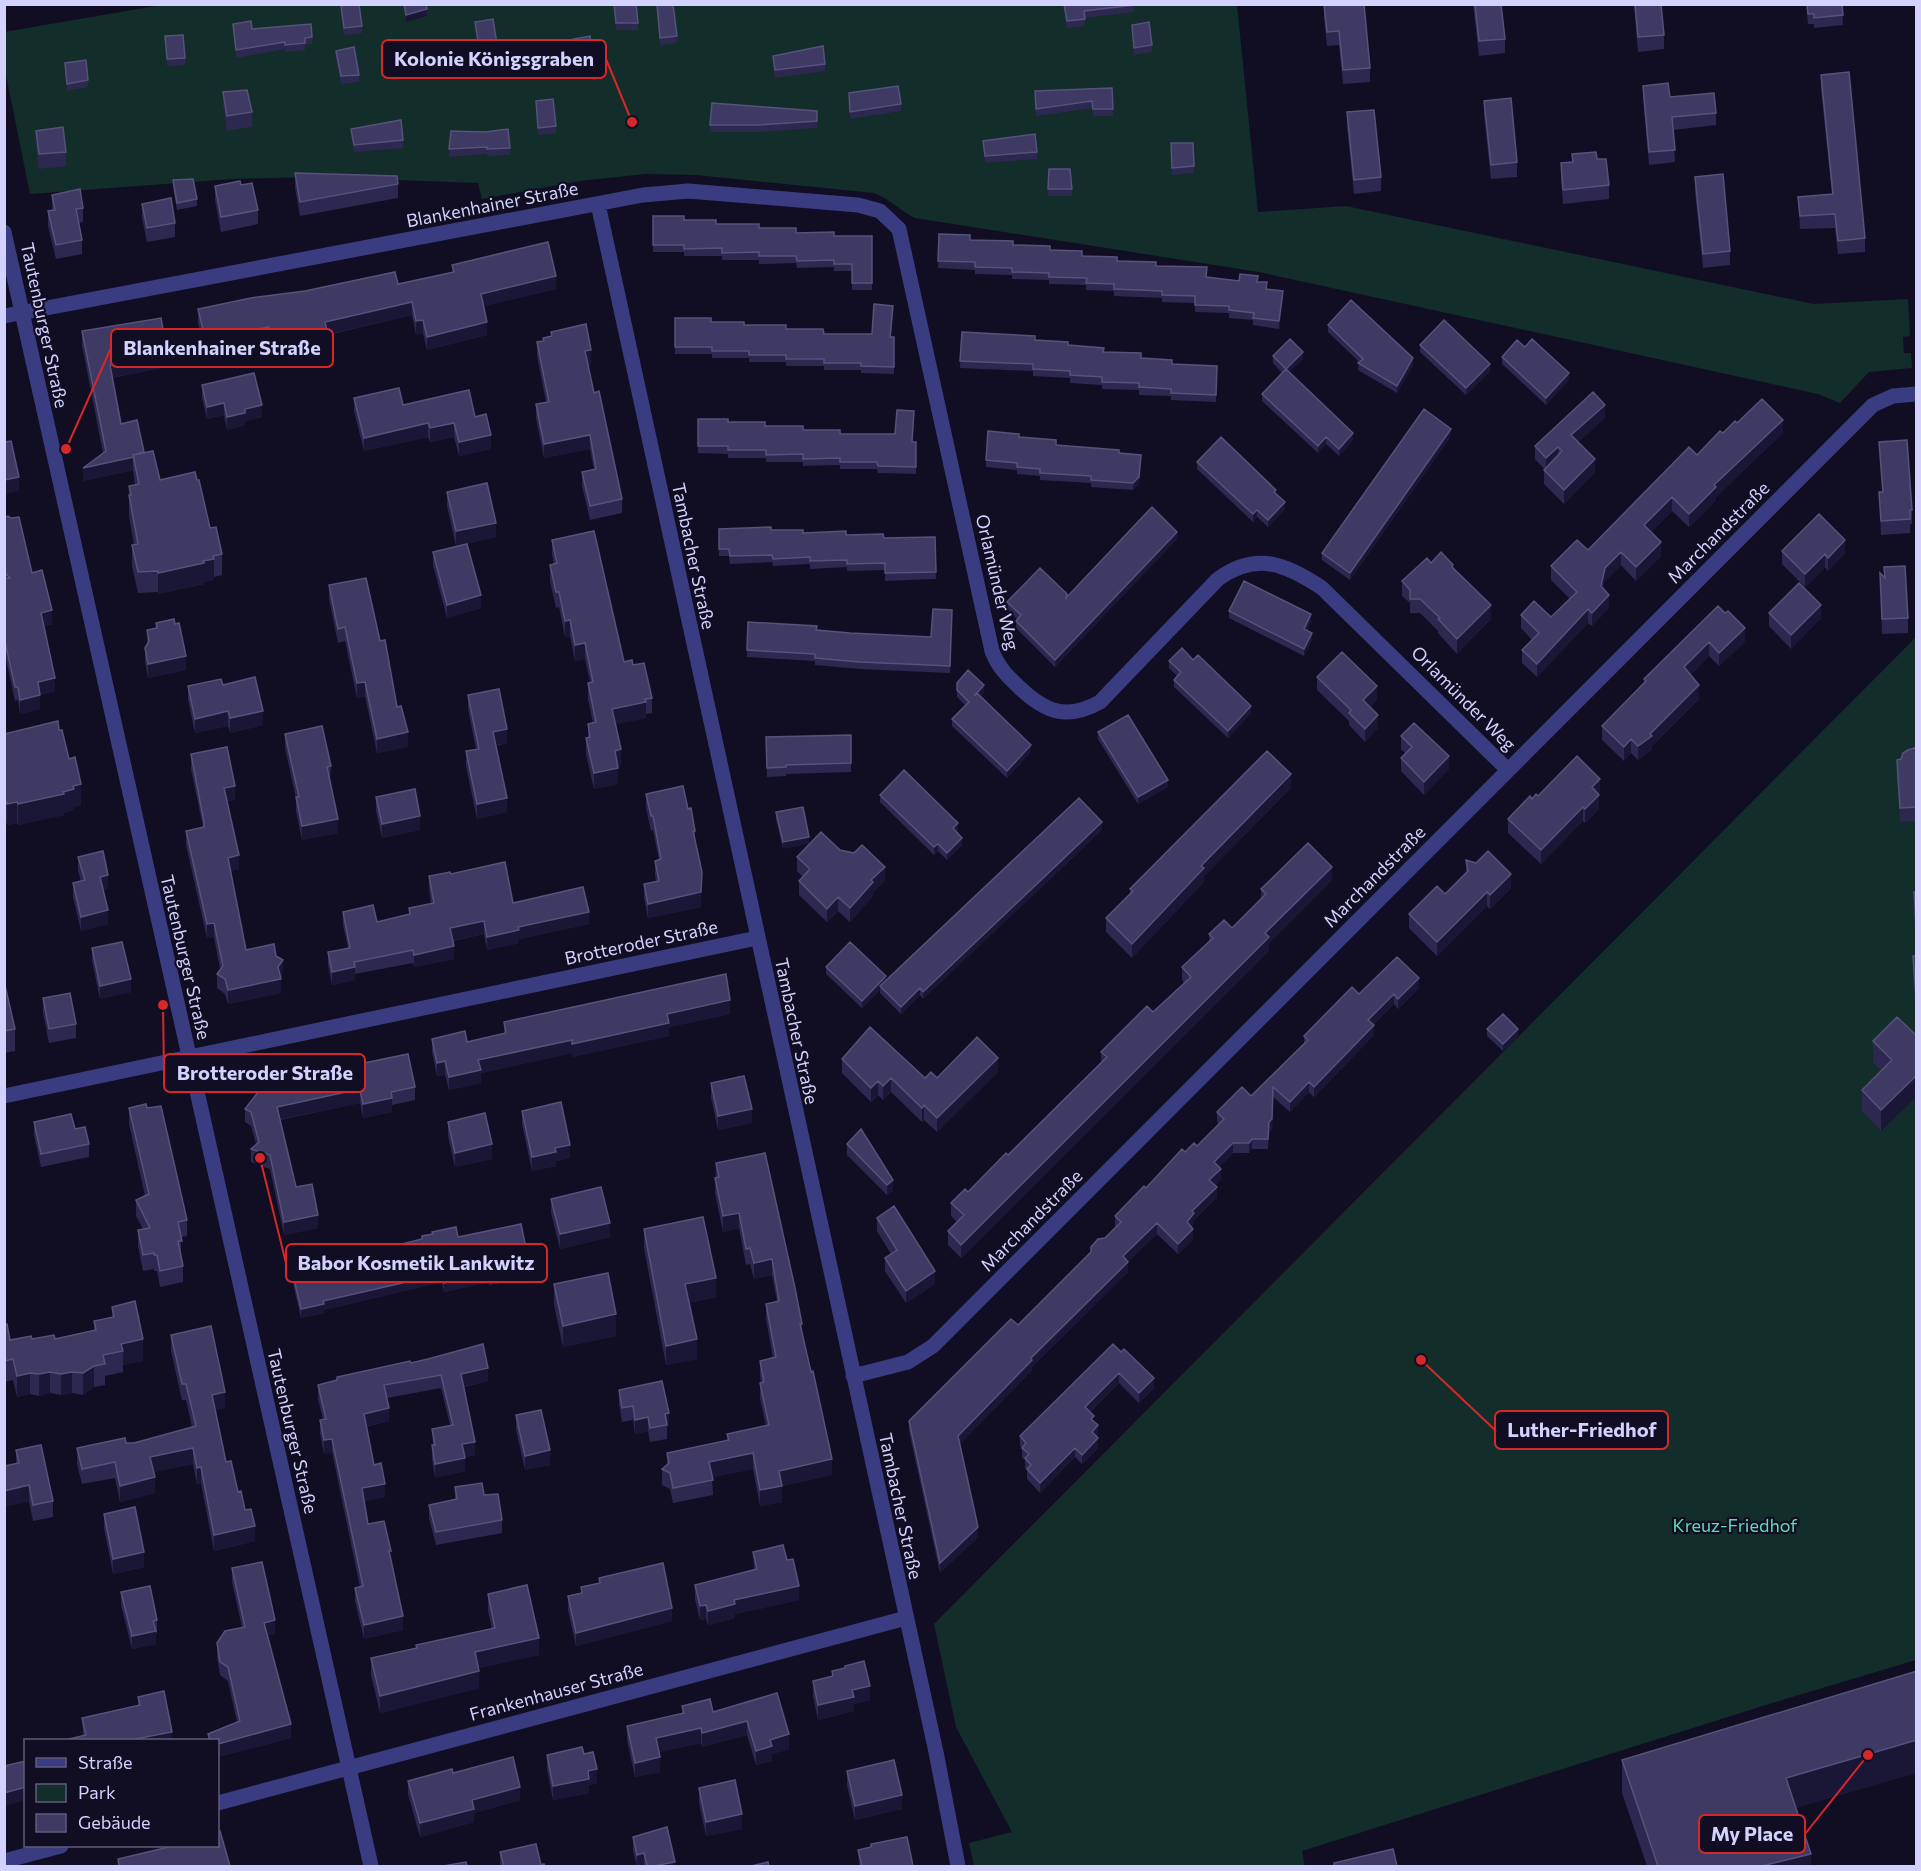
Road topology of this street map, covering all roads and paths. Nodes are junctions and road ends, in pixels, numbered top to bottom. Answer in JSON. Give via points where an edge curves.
{"nodes":[{"id":1,"x":598,"y":204,"type":"junction"},
{"id":2,"x":4,"y":232,"type":"edge"},
{"id":3,"x":22,"y":313,"type":"junction"},
{"id":4,"x":4,"y":316,"type":"edge"},
{"id":5,"x":1917,"y":394,"type":"edge"},
{"id":6,"x":1508,"y":770,"type":"junction"},
{"id":7,"x":757,"y":938,"type":"junction"},
{"id":8,"x":189,"y":1057,"type":"junction"},
{"id":9,"x":4,"y":1096,"type":"edge"},
{"id":10,"x":853,"y":1376,"type":"junction"},
{"id":11,"x":906,"y":1618,"type":"junction"},
{"id":12,"x":349,"y":1767,"type":"junction"},
{"id":13,"x":219,"y":1803,"type":"edge"},
{"id":14,"x":54,"y":1847,"type":"edge"},
{"id":15,"x":4,"y":1861,"type":"edge"},
{"id":16,"x":371,"y":1866,"type":"edge"},
{"id":17,"x":958,"y":1866,"type":"edge"}],
"edges":[{"from":1,"to":3,"type":"street","name":"Blankenhainer Straße"},
{"from":1,"to":6,"type":"street","name":"Orlamünder Weg","via":[[688,191],[834,202],[880,211],[899,230],[992,651],[1006,675],[1037,703],[1067,713],[1086,710],[1100,702],[1218,579],[1240,566],[1258,562],[1283,566],[1322,588]]},
{"from":1,"to":7,"type":"street","name":"Tambacher Straße"},
{"from":2,"to":3,"type":"street","name":"Tautenburger Straße"},
{"from":3,"to":4,"type":"street","name":"Blankenhainer Straße"},
{"from":3,"to":8,"type":"street","name":"Tautenburger Straße"},
{"from":5,"to":6,"type":"street","name":"Marchandstraße","via":[[1893,396],[1873,405]]},
{"from":6,"to":10,"type":"street","name":"Marchandstraße","via":[[933,1346],[908,1362]]},
{"from":7,"to":8,"type":"street","name":"Brotteroder Straße"},
{"from":7,"to":10,"type":"street","name":"Tambacher Straße"},
{"from":8,"to":9,"type":"street","name":"Brotteroder Straße"},
{"from":8,"to":12,"type":"street","name":"Tautenburger Straße"},
{"from":10,"to":11,"type":"street","name":"Tambacher Straße"},
{"from":11,"to":12,"type":"street","name":"Frankenhauser Straße"},
{"from":11,"to":17,"type":"street","name":"Tambacher Straße"},
{"from":12,"to":13,"type":"street","name":"Frankenhauser Straße"},
{"from":12,"to":16,"type":"street","name":"Tautenburger Straße"},
{"from":14,"to":15,"type":"street"}]}
